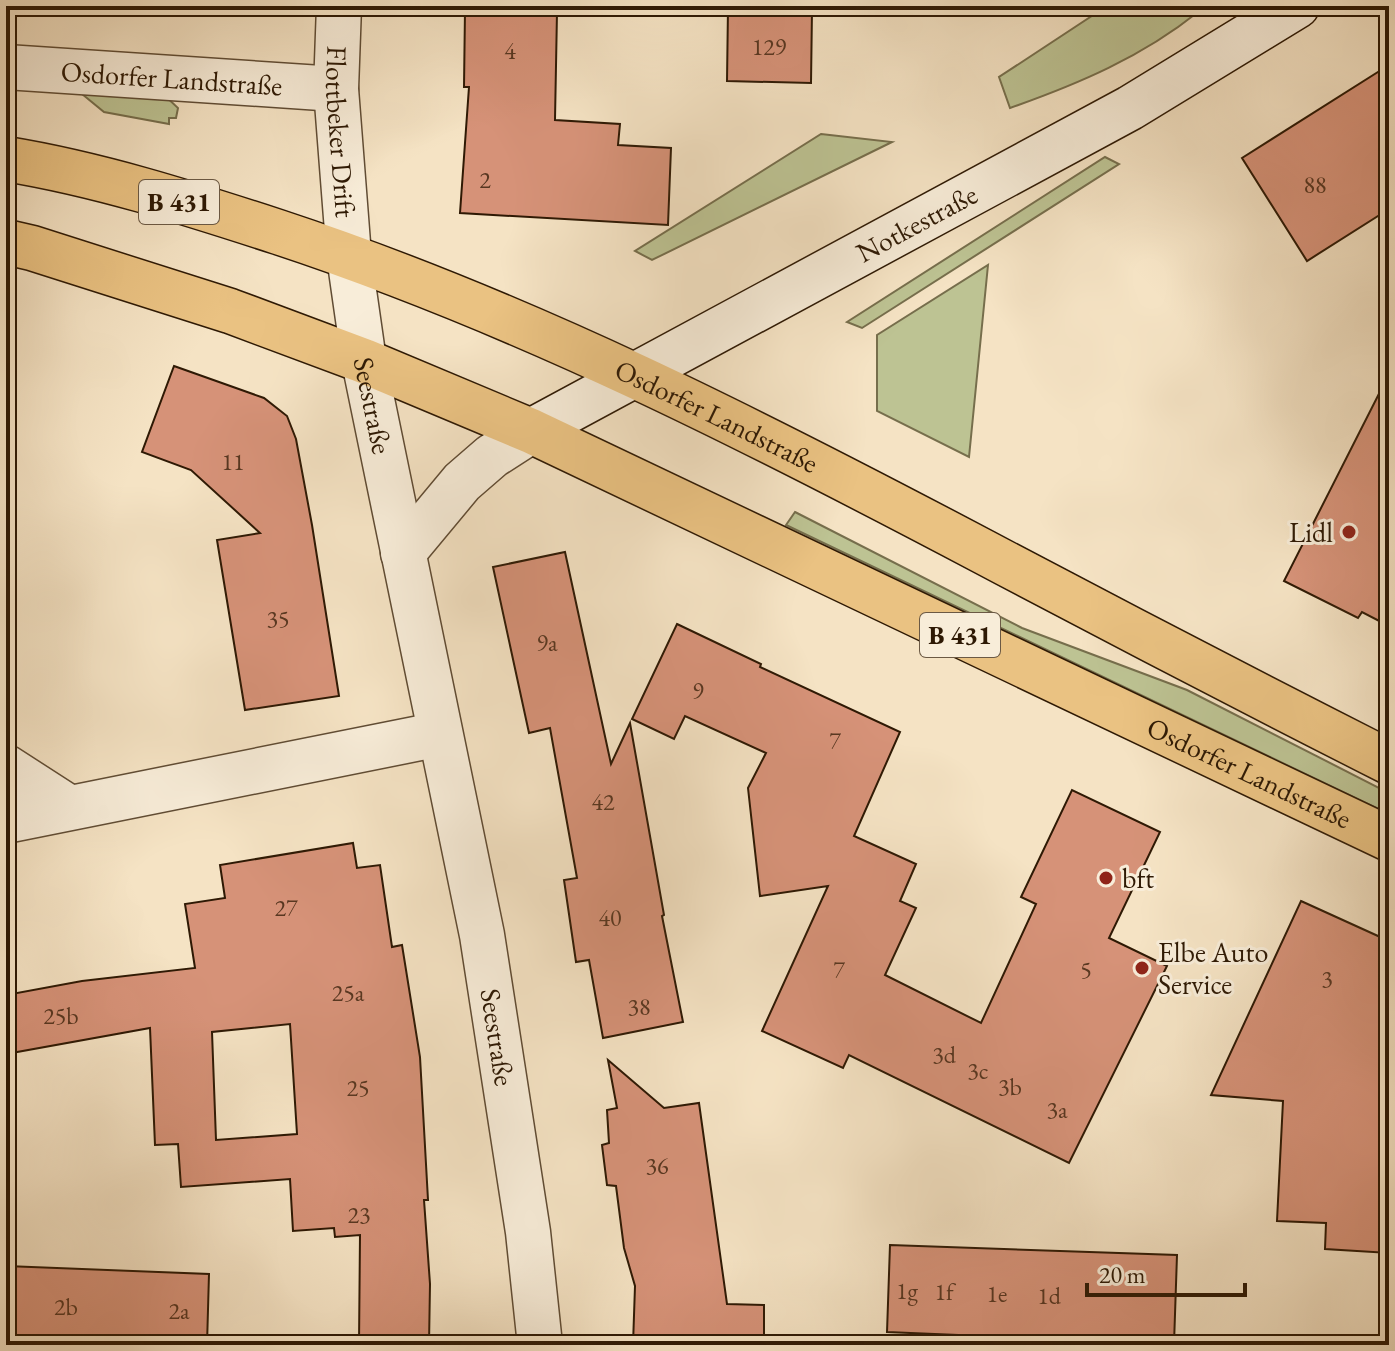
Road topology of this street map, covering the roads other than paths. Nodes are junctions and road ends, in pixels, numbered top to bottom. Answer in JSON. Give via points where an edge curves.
{"nodes":[{"id":1,"x":339,"y":6,"type":"edge"},
{"id":2,"x":1297,"y":6,"type":"edge"},
{"id":3,"x":6,"y":67,"type":"edge"},
{"id":4,"x":336,"y":89,"type":"junction"},
{"id":5,"x":6,"y":159,"type":"edge"},
{"id":6,"x":6,"y":242,"type":"edge"},
{"id":7,"x":349,"y":256,"type":"junction"},
{"id":8,"x":364,"y":361,"type":"junction"},
{"id":9,"x":634,"y":374,"type":"junction"},
{"id":10,"x":531,"y":431,"type":"junction"},
{"id":11,"x":403,"y":553,"type":"junction"},
{"id":12,"x":440,"y":734,"type":"junction"},
{"id":13,"x":1389,"y":762,"type":"edge"},
{"id":14,"x":6,"y":767,"type":"edge"},
{"id":15,"x":68,"y":807,"type":"junction"},
{"id":16,"x":6,"y":821,"type":"edge"},
{"id":17,"x":1389,"y":839,"type":"edge"},
{"id":18,"x":540,"y":1345,"type":"edge"}],
"edges":[{"from":1,"to":4,"type":"street","name":"Flottbeker Drift"},
{"from":2,"to":9,"type":"street","name":"Notkestraße","via":[[1130,108]]},
{"from":3,"to":4,"type":"street","name":"Osdorfer Landstraße"},
{"from":4,"to":7,"type":"street","name":"Flottbeker Drift"},
{"from":5,"to":7,"type":"main road","name":"Osdorfer Landstraße","number":"B 431","via":[[129,187]]},
{"from":6,"to":8,"type":"main road","name":"Osdorfer Landstraße","number":"B 431","via":[[198,300]]},
{"from":7,"to":8,"type":"street","name":"Seestraße"},
{"from":7,"to":9,"type":"main road","name":"Osdorfer Landstraße","number":"B 431"},
{"from":8,"to":10,"type":"main road","name":"Osdorfer Landstraße","number":"B 431"},
{"from":8,"to":11,"type":"street","name":"Seestraße"},
{"from":9,"to":10,"type":"street","name":"Notkestraße"},
{"from":9,"to":13,"type":"main road","name":"Osdorfer Landstraße","number":"B 431"},
{"from":10,"to":11,"type":"street","via":[[462,482]]},
{"from":10,"to":17,"type":"main road","name":"Osdorfer Landstraße","number":"B 431"},
{"from":11,"to":12,"type":"street","name":"Seestraße"},
{"from":12,"to":15,"type":"street"},
{"from":12,"to":18,"type":"street","name":"Seestraße","via":[[487,964]]},
{"from":14,"to":15,"type":"street"},
{"from":15,"to":16,"type":"street"}]}
